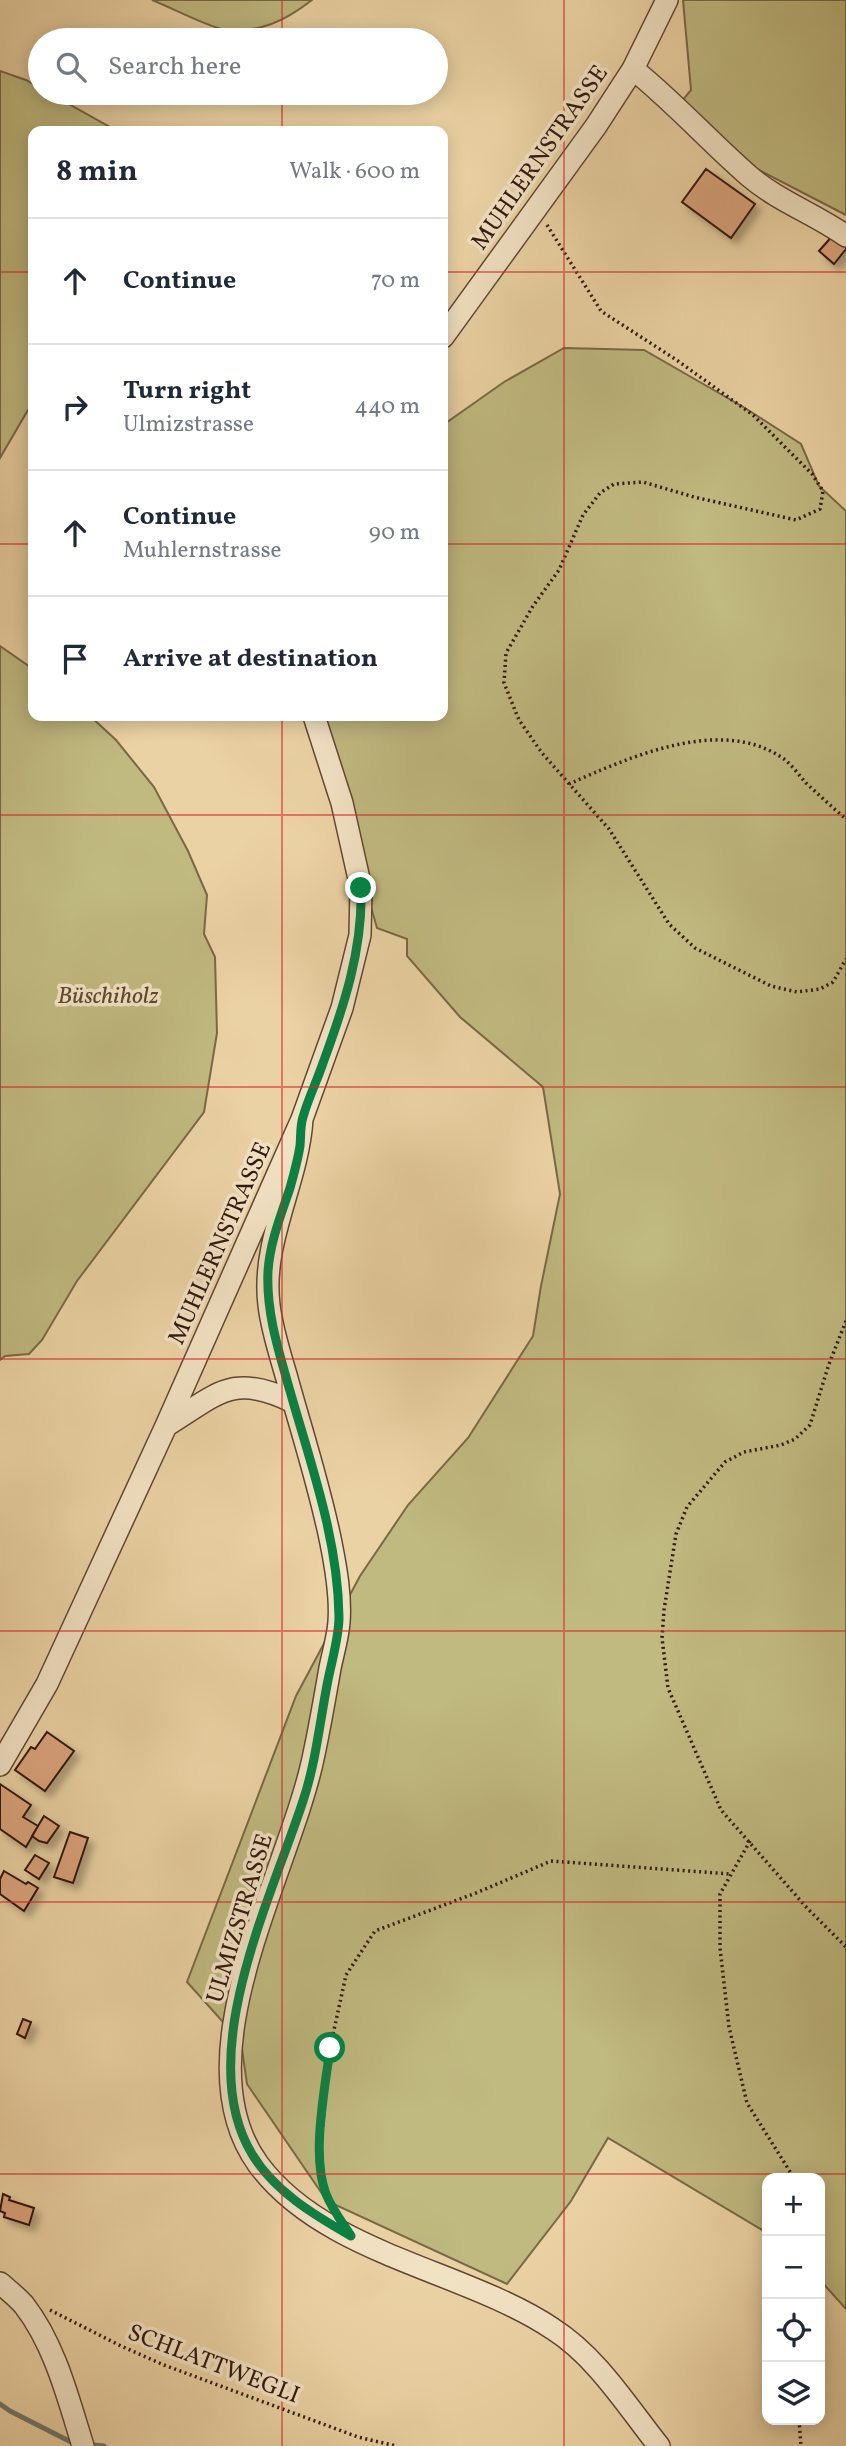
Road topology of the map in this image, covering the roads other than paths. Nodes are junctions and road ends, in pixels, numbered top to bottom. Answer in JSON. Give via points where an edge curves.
{"nodes":[{"id":1,"x":667,"y":0,"type":"edge"},
{"id":2,"x":633,"y":69,"type":"junction"},
{"id":3,"x":846,"y":236,"type":"edge"},
{"id":4,"x":448,"y":330,"type":"edge"},
{"id":5,"x":316,"y":721,"type":"edge"},
{"id":6,"x":302,"y":1119,"type":"junction"},
{"id":7,"x":293,"y":1402,"type":"junction"},
{"id":8,"x":166,"y":1426,"type":"junction"},
{"id":9,"x":0,"y":1765,"type":"edge"},
{"id":10,"x":0,"y":2283,"type":"edge"},
{"id":11,"x":83,"y":2446,"type":"edge"},
{"id":12,"x":659,"y":2446,"type":"edge"}],
"edges":[{"from":1,"to":2,"type":"street","name":"MUHLERNSTRASSE"},
{"from":2,"to":3,"type":"street","via":[[750,177]]},
{"from":2,"to":4,"type":"street","name":"MUHLERNSTRASSE"},
{"from":5,"to":6,"type":"street","name":"MUHLERNSTRASSE","via":[[342,803],[361,888],[362,919],[342,1008]]},
{"from":6,"to":7,"type":"street","name":"ULMIZSTRASSE","via":[[300,1144],[268,1271],[268,1304]]},
{"from":6,"to":8,"type":"street","name":"MUHLERNSTRASSE"},
{"from":7,"to":8,"type":"street","via":[[270,1391],[236,1387]]},
{"from":7,"to":12,"type":"street","name":"ULMIZSTRASSE","via":[[328,1527],[339,1620],[305,1797],[248,1964],[234,2021],[230,2081],[236,2118],[250,2152],[271,2179],[316,2216],[380,2251],[494,2298],[555,2330],[591,2361]]},
{"from":8,"to":9,"type":"street","name":"MUHLERNSTRASSE","via":[[47,1684]]},
{"from":10,"to":11,"type":"street","via":[[23,2304],[42,2334]]}]}
